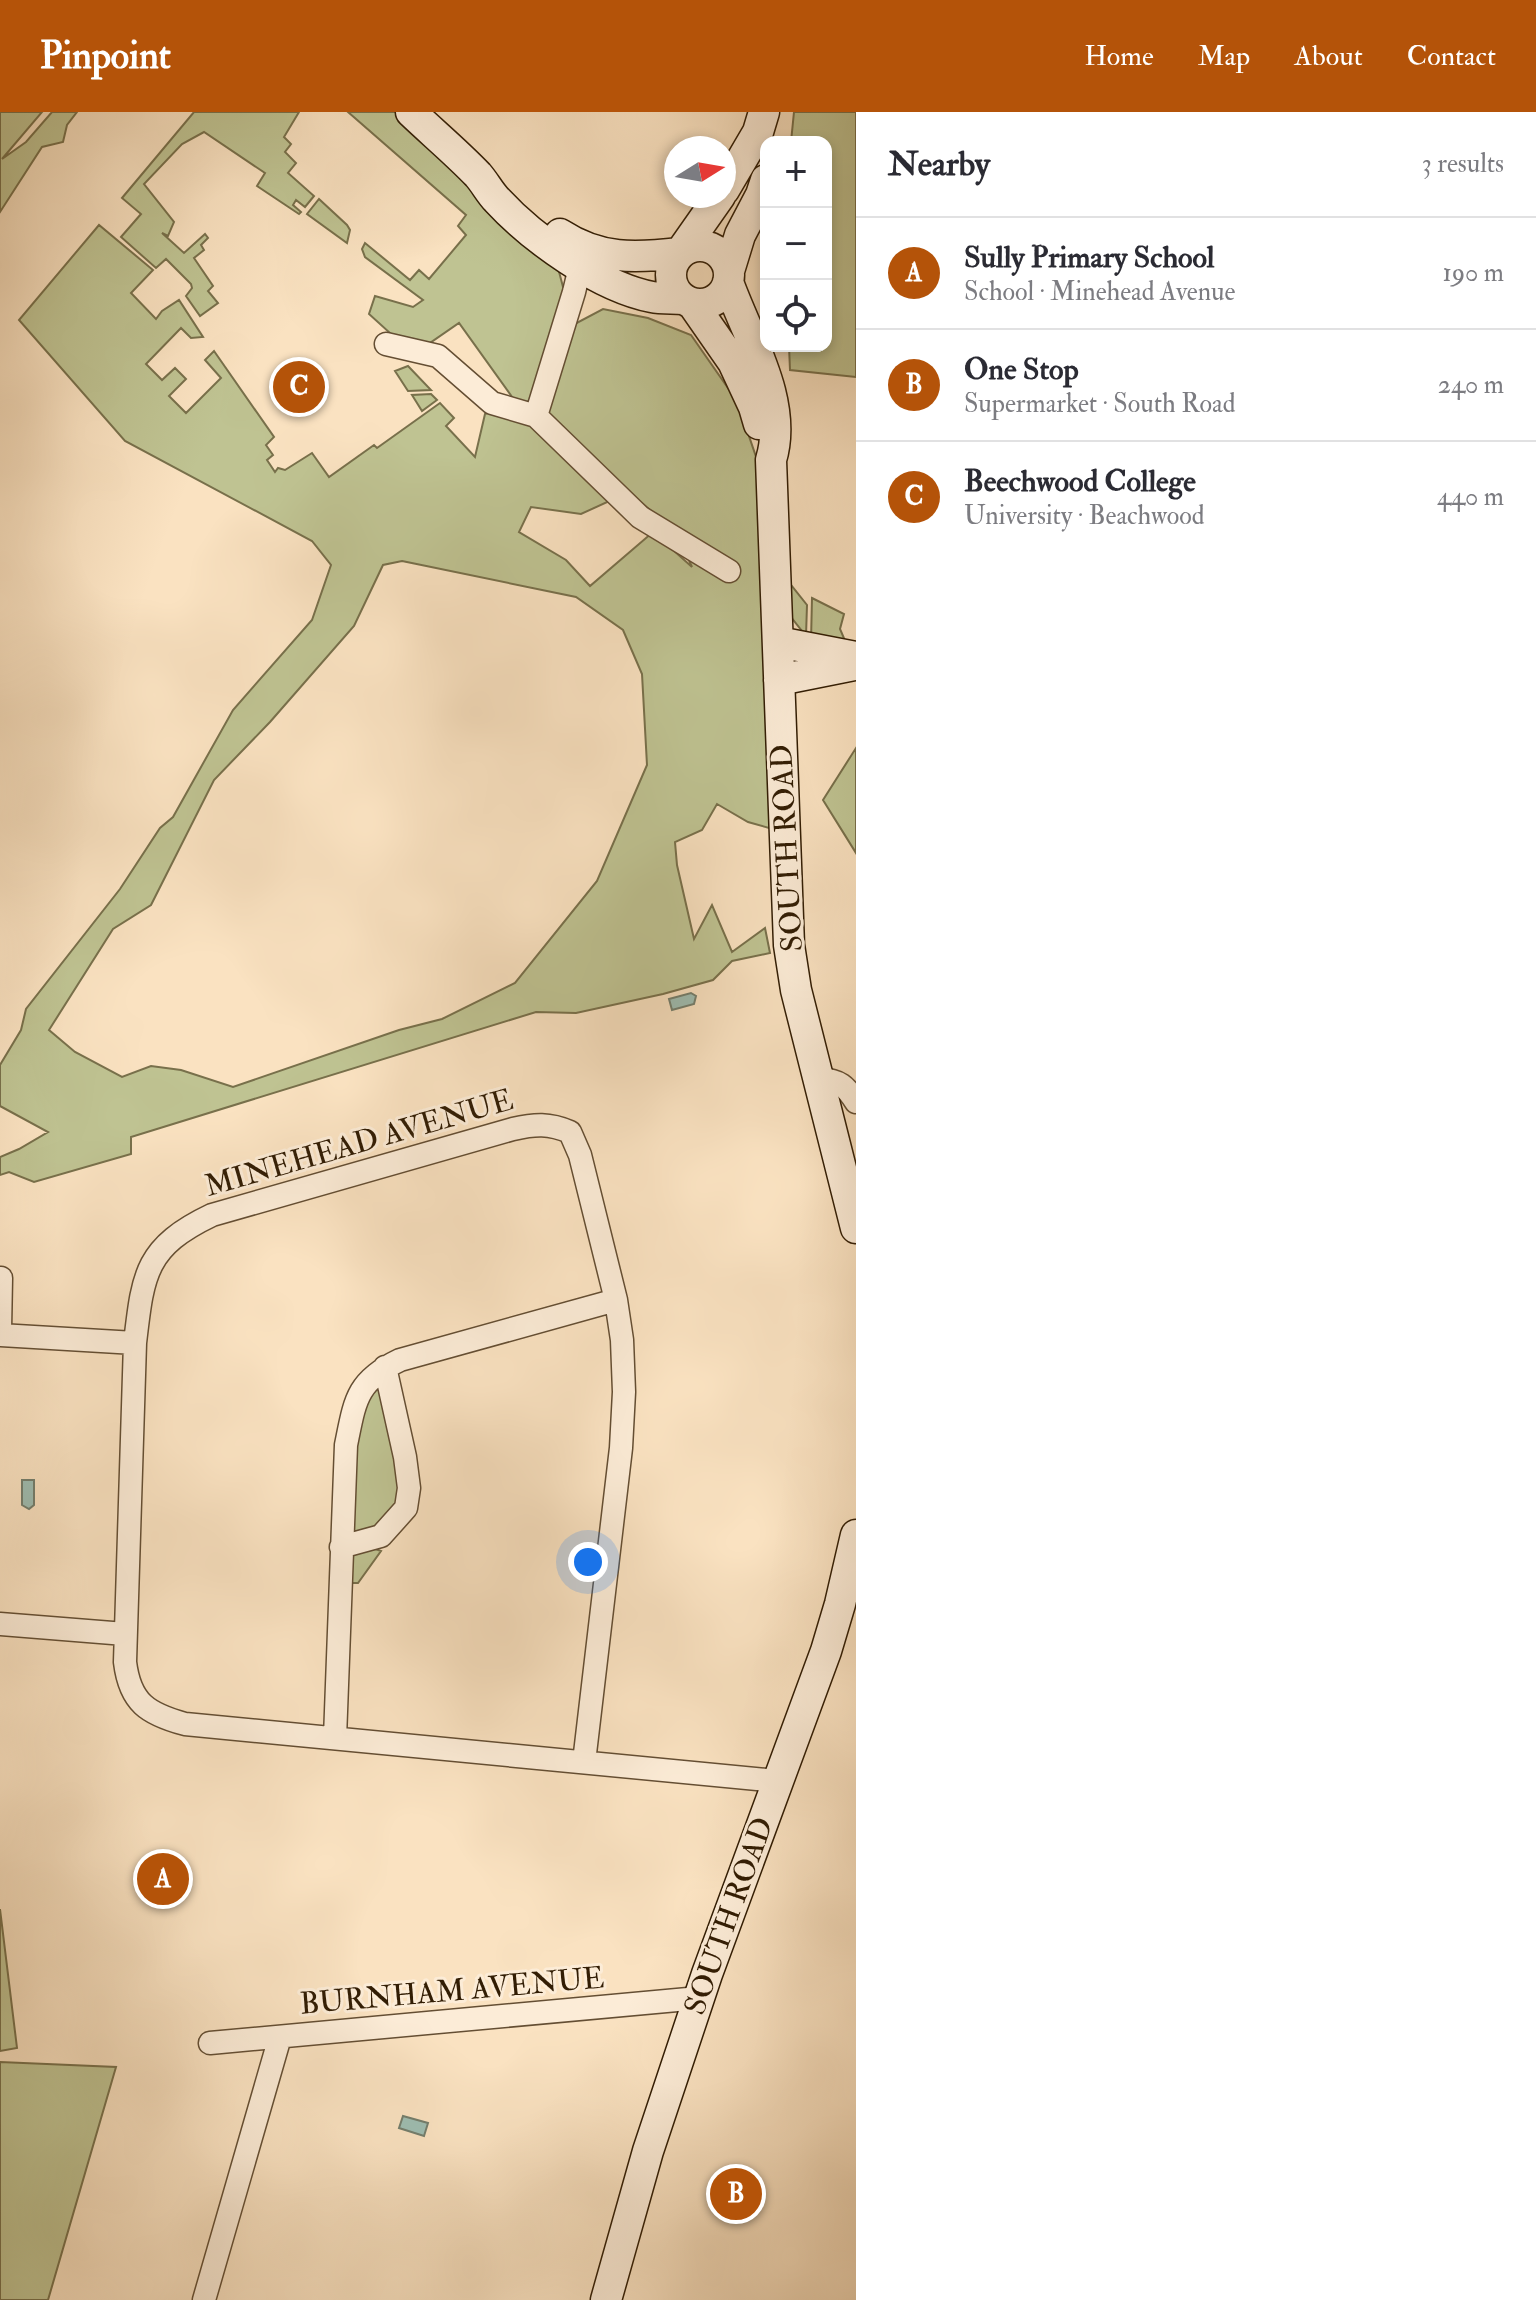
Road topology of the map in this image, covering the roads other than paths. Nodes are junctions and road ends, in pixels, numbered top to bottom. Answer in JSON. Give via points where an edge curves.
{"nodes":[{"id":1,"x":411,"y":112,"type":"edge"},
{"id":2,"x":764,"y":112,"type":"edge"},
{"id":3,"x":780,"y":112,"type":"edge"},
{"id":4,"x":775,"y":136,"type":"edge"},
{"id":5,"x":736,"y":170,"type":"edge"},
{"id":6,"x":760,"y":197,"type":"edge"},
{"id":7,"x":712,"y":208,"type":"edge"},
{"id":8,"x":680,"y":253,"type":"junction"},
{"id":9,"x":581,"y":257,"type":"junction"},
{"id":10,"x":729,"y":276,"type":"junction"},
{"id":11,"x":687,"y":301,"type":"junction"},
{"id":12,"x":386,"y":344,"type":"dead end"},
{"id":13,"x":536,"y":416,"type":"junction"},
{"id":14,"x":771,"y":460,"type":"junction"},
{"id":15,"x":729,"y":571,"type":"dead end"},
{"id":16,"x":778,"y":642,"type":"junction"},
{"id":17,"x":856,"y":657,"type":"edge"},
{"id":18,"x":856,"y":664,"type":"edge"},
{"id":19,"x":779,"y":680,"type":"junction"},
{"id":20,"x":820,"y":1079,"type":"junction"},
{"id":21,"x":856,"y":1102,"type":"edge"},
{"id":22,"x":855,"y":1217,"type":"edge"},
{"id":23,"x":1,"y":1278,"type":"edge"},
{"id":24,"x":616,"y":1300,"type":"junction"},
{"id":25,"x":0,"y":1333,"type":"edge"},
{"id":26,"x":135,"y":1343,"type":"junction"},
{"id":27,"x":385,"y":1367,"type":"junction"},
{"id":28,"x":856,"y":1535,"type":"edge"},
{"id":29,"x":341,"y":1547,"type":"junction"},
{"id":30,"x":0,"y":1624,"type":"edge"},
{"id":31,"x":125,"y":1634,"type":"junction"},
{"id":32,"x":335,"y":1738,"type":"junction"},
{"id":33,"x":584,"y":1762,"type":"junction"},
{"id":34,"x":777,"y":1781,"type":"junction"},
{"id":35,"x":699,"y":1998,"type":"junction"},
{"id":36,"x":280,"y":2037,"type":"junction"},
{"id":37,"x":210,"y":2043,"type":"dead end"},
{"id":38,"x":204,"y":2300,"type":"edge"},
{"id":39,"x":606,"y":2300,"type":"edge"}],
"edges":[{"from":1,"to":9,"type":"main road","via":[[481,177]]},
{"from":2,"to":5,"type":"main road"},
{"from":3,"to":4,"type":"main road"},
{"from":6,"to":10,"type":"main road","via":[[740,235]]},
{"from":7,"to":8,"type":"main road"},
{"from":8,"to":9,"type":"main road"},
{"from":8,"to":10,"type":"main road","via":[[699,245],[711,248],[726,262]]},
{"from":8,"to":11,"type":"main road","via":[[671,280]]},
{"from":9,"to":11,"type":"main road","via":[[639,293]]},
{"from":9,"to":13,"type":"street"},
{"from":10,"to":11,"type":"main road","via":[[725,291],[712,301]]},
{"from":10,"to":14,"type":"main road","name":"SOUTH ROAD","via":[[772,403],[776,443]]},
{"from":11,"to":14,"type":"main road","name":"SOUTH ROAD","via":[[739,373]]},
{"from":12,"to":13,"type":"street","via":[[438,356],[492,403]]},
{"from":13,"to":15,"type":"street","via":[[640,517]]},
{"from":14,"to":16,"type":"main road","name":"SOUTH ROAD"},
{"from":16,"to":17,"type":"main road"},
{"from":16,"to":19,"type":"main road","name":"SOUTH ROAD"},
{"from":18,"to":19,"type":"main road"},
{"from":19,"to":20,"type":"main road","name":"SOUTH ROAD","via":[[789,945]]},
{"from":20,"to":21,"type":"street","via":[[836,1080]]},
{"from":20,"to":22,"type":"main road","name":"SOUTH ROAD"},
{"from":23,"to":25,"type":"street"},
{"from":24,"to":26,"type":"street","name":"MINEHEAD AVENUE","via":[[570,1132],[538,1123],[191,1225],[167,1241],[153,1262]]},
{"from":24,"to":27,"type":"street"},
{"from":24,"to":33,"type":"street","name":"MINEHEAD AVENUE","via":[[624,1392],[621,1448]]},
{"from":25,"to":26,"type":"street"},
{"from":26,"to":31,"type":"street","name":"MINEHEAD AVENUE"},
{"from":27,"to":29,"type":"street","via":[[366,1381],[354,1405],[346,1445]]},
{"from":27,"to":29,"type":"street","via":[[405,1457],[406,1508],[381,1536]]},
{"from":28,"to":34,"type":"main road","name":"SOUTH ROAD","via":[[826,1651]]},
{"from":29,"to":32,"type":"street"},
{"from":30,"to":31,"type":"street"},
{"from":31,"to":32,"type":"street","name":"MINEHEAD AVENUE","via":[[127,1679],[144,1708],[160,1717]]},
{"from":32,"to":33,"type":"street","name":"MINEHEAD AVENUE"},
{"from":33,"to":34,"type":"street","name":"MINEHEAD AVENUE"},
{"from":34,"to":35,"type":"main road","name":"SOUTH ROAD"},
{"from":35,"to":36,"type":"street","name":"BURNHAM AVENUE"},
{"from":35,"to":39,"type":"main road","name":"SOUTH ROAD"},
{"from":36,"to":37,"type":"street","name":"BURNHAM AVENUE"},
{"from":36,"to":38,"type":"street"}]}
